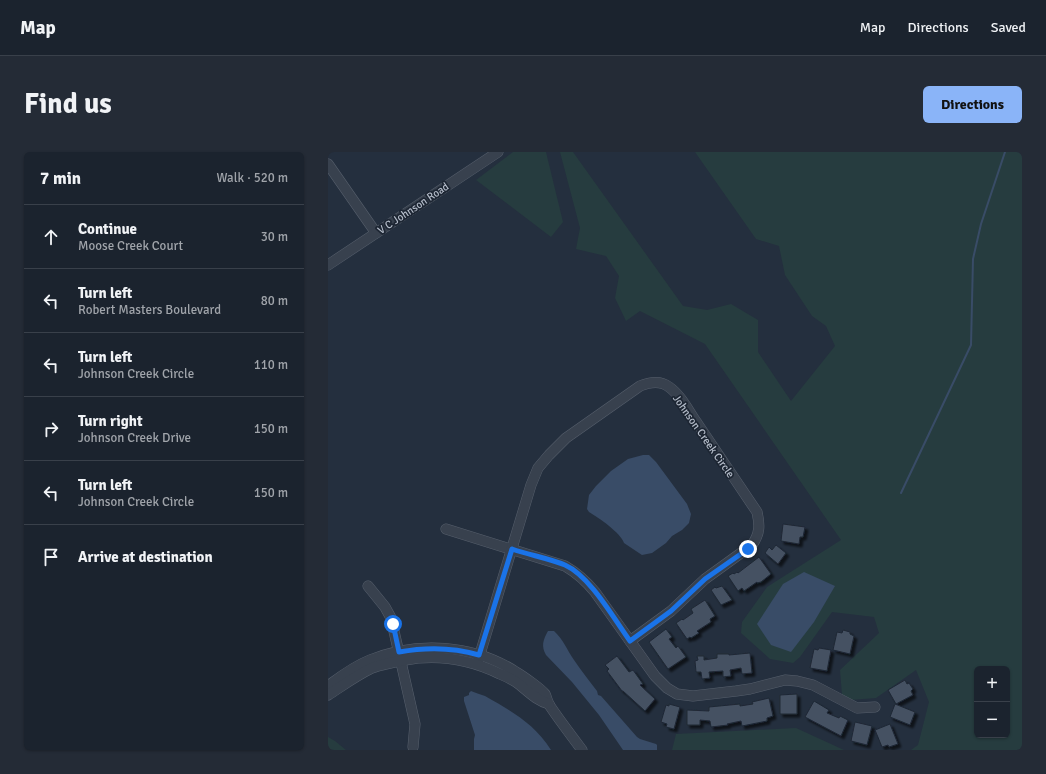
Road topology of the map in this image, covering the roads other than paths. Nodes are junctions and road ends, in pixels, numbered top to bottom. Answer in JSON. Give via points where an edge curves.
{"nodes":[{"id":1,"x":498,"y":152,"type":"edge"},
{"id":2,"x":328,"y":164,"type":"edge"},
{"id":3,"x":376,"y":233,"type":"junction"},
{"id":4,"x":328,"y":265,"type":"edge"},
{"id":5,"x":446,"y":529,"type":"dead end"},
{"id":6,"x":512,"y":549,"type":"junction"},
{"id":7,"x":368,"y":586,"type":"dead end"},
{"id":8,"x":630,"y":641,"type":"junction"},
{"id":9,"x":400,"y":656,"type":"junction"},
{"id":10,"x":478,"y":659,"type":"junction"},
{"id":11,"x":329,"y":690,"type":"edge"},
{"id":12,"x":875,"y":707,"type":"dead end"},
{"id":13,"x":413,"y":747,"type":"dead end"},
{"id":14,"x":582,"y":750,"type":"edge"}],
"edges":[{"from":1,"to":3,"type":"street","name":"V C Johnson Road"},
{"from":2,"to":3,"type":"street"},
{"from":3,"to":4,"type":"street","name":"V C Johnson Road"},
{"from":5,"to":6,"type":"street"},
{"from":6,"to":8,"type":"street","via":[[574,571],[588,583]]},
{"from":6,"to":8,"type":"street","name":"Johnson Creek Circle","via":[[531,485],[538,468],[549,455],[566,438],[640,386],[653,382],[669,386],[757,512],[764,531],[752,545],[705,579],[671,611]]},
{"from":6,"to":10,"type":"street","name":"Johnson Creek Circle"},
{"from":7,"to":9,"type":"street","via":[[391,618]]},
{"from":8,"to":12,"type":"street","via":[[655,676],[677,694],[693,696],[750,690],[785,680],[813,685],[856,708]]},
{"from":9,"to":10,"type":"street","via":[[430,648],[445,648],[458,649]]},
{"from":9,"to":11,"type":"street"},
{"from":9,"to":13,"type":"street","via":[[415,724]]},
{"from":10,"to":14,"type":"street","via":[[507,665],[545,694],[549,704]]}]}
